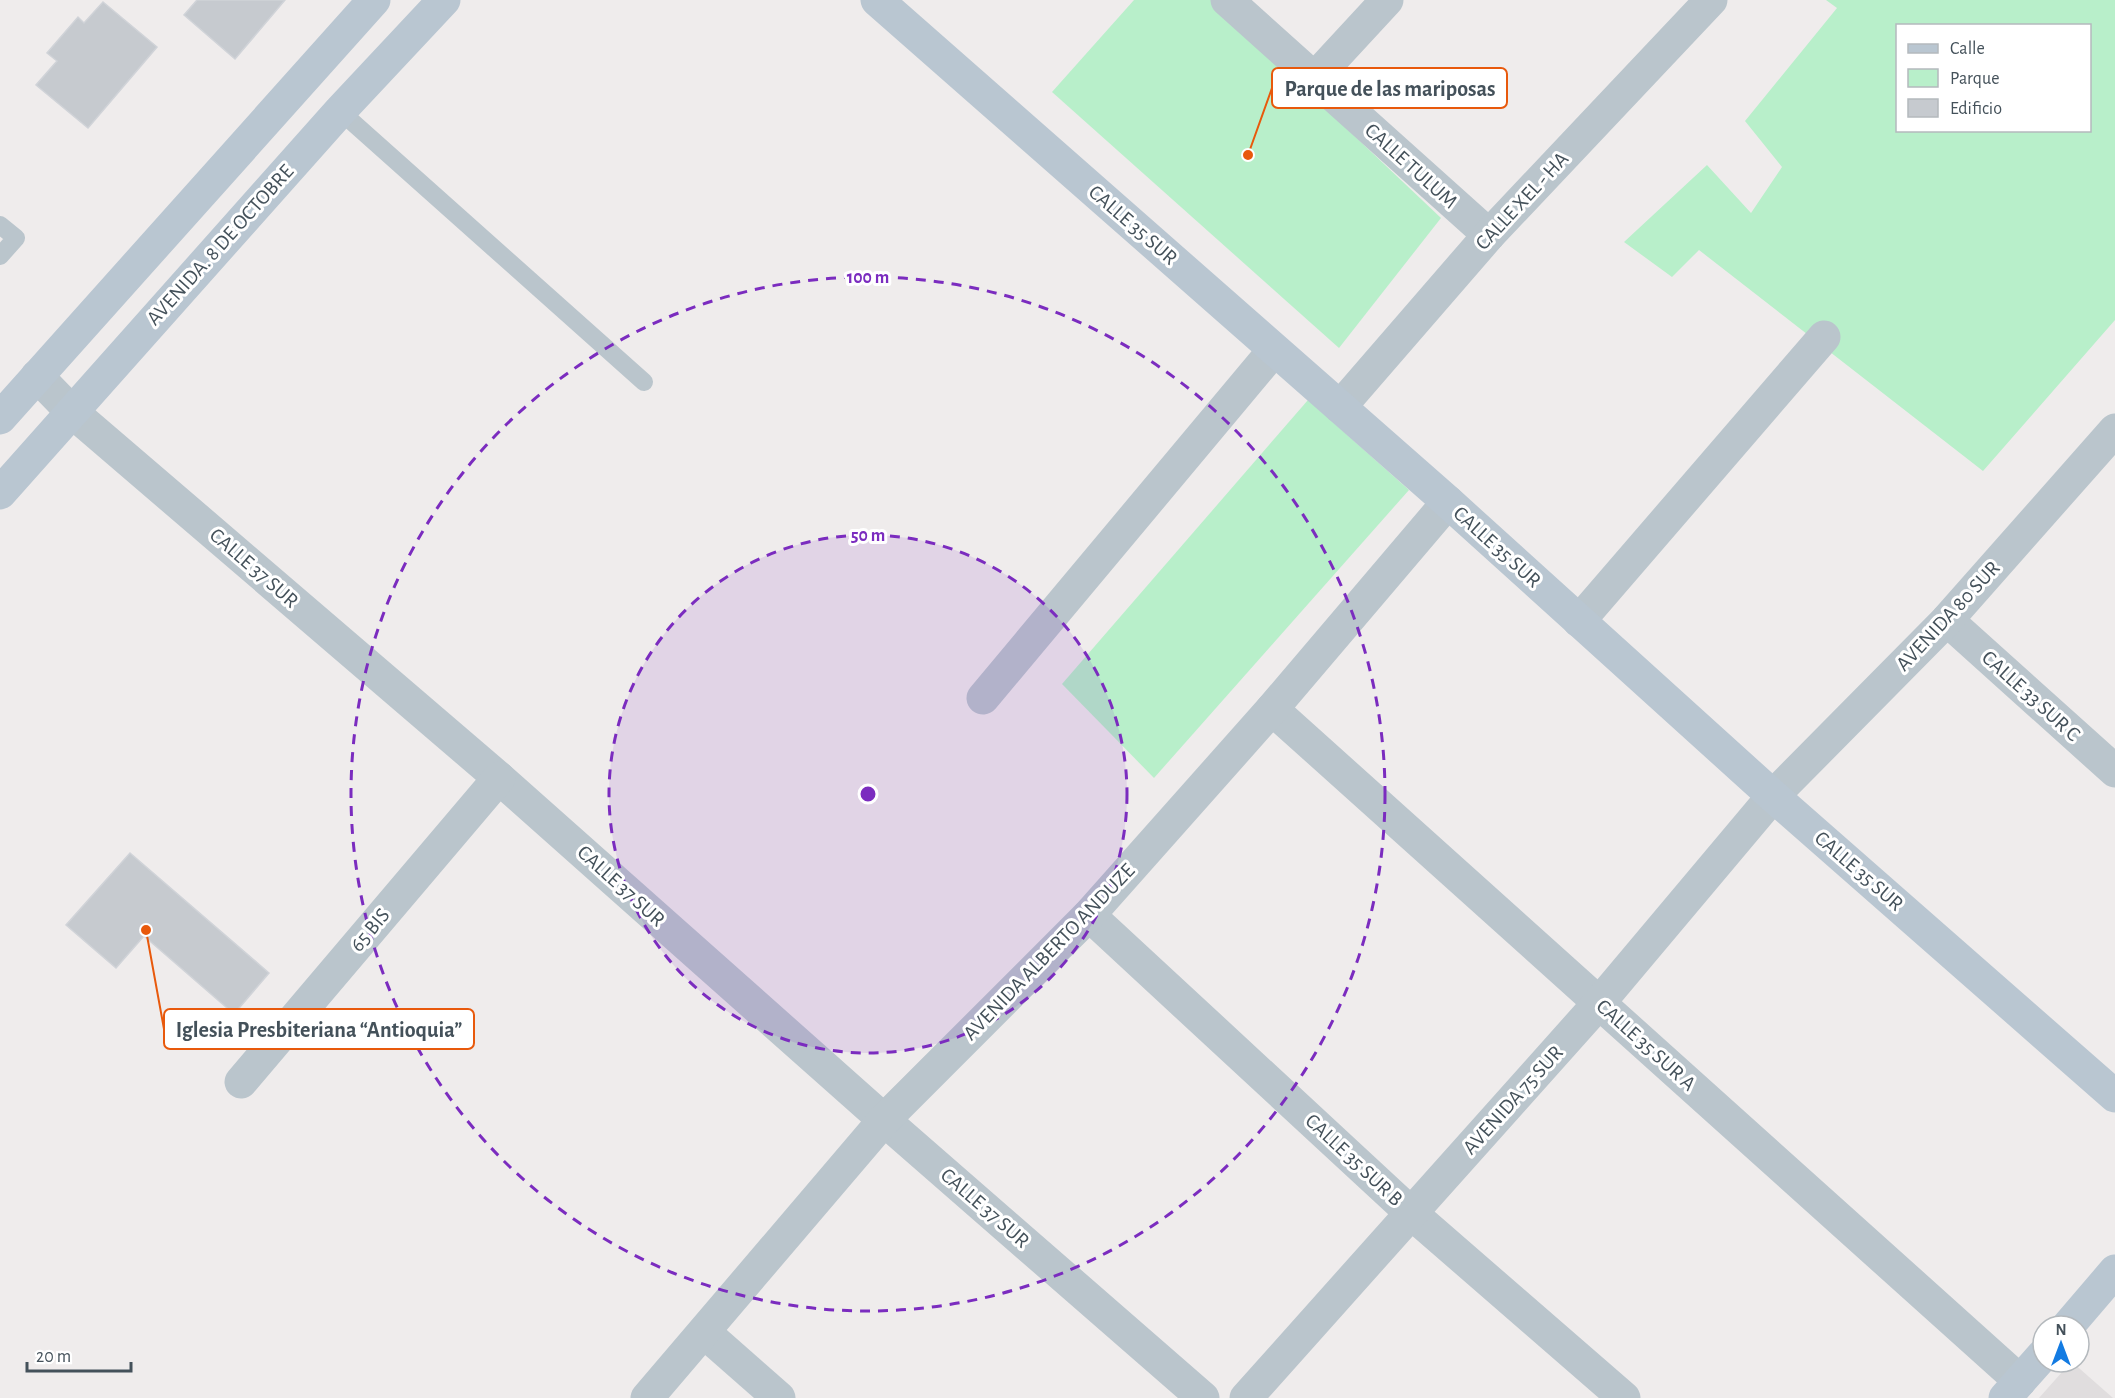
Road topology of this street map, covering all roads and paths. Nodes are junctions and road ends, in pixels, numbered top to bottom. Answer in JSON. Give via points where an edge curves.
{"nodes":[{"id":1,"x":374,"y":0,"type":"edge"},
{"id":2,"x":444,"y":0,"type":"edge"},
{"id":3,"x":877,"y":0,"type":"edge"},
{"id":4,"x":1227,"y":0,"type":"edge"},
{"id":5,"x":1387,"y":0,"type":"edge"},
{"id":6,"x":1712,"y":0,"type":"edge"},
{"id":7,"x":1314,"y":79,"type":"junction"},
{"id":8,"x":340,"y":111,"type":"junction"},
{"id":9,"x":0,"y":225,"type":"edge"},
{"id":10,"x":1489,"y":235,"type":"junction"},
{"id":11,"x":0,"y":256,"type":"edge"},
{"id":12,"x":1824,"y":337,"type":"dead end"},
{"id":13,"x":1275,"y":350,"type":"junction"},
{"id":14,"x":37,"y":376,"type":"junction"},
{"id":15,"x":644,"y":382,"type":"dead end"},
{"id":16,"x":1340,"y":407,"type":"junction"},
{"id":17,"x":71,"y":411,"type":"junction"},
{"id":18,"x":0,"y":418,"type":"edge"},
{"id":19,"x":2111,"y":444,"type":"edge"},
{"id":20,"x":0,"y":493,"type":"edge"},
{"id":21,"x":1448,"y":502,"type":"junction"},
{"id":22,"x":1947,"y":620,"type":"junction"},
{"id":23,"x":1580,"y":621,"type":"junction"},
{"id":24,"x":983,"y":698,"type":"dead end"},
{"id":25,"x":1272,"y":709,"type":"junction"},
{"id":26,"x":2115,"y":771,"type":"edge"},
{"id":27,"x":499,"y":778,"type":"junction"},
{"id":28,"x":1773,"y":796,"type":"junction"},
{"id":29,"x":1089,"y":915,"type":"junction"},
{"id":30,"x":1599,"y":1004,"type":"junction"},
{"id":31,"x":241,"y":1082,"type":"dead end"},
{"id":32,"x":2115,"y":1096,"type":"edge"},
{"id":33,"x":884,"y":1120,"type":"junction"},
{"id":34,"x":1411,"y":1213,"type":"junction"},
{"id":35,"x":2115,"y":1271,"type":"edge"},
{"id":36,"x":2078,"y":1314,"type":"edge"},
{"id":37,"x":704,"y":1332,"type":"junction"},
{"id":38,"x":2031,"y":1369,"type":"edge"},
{"id":39,"x":2013,"y":1390,"type":"edge"},
{"id":40,"x":647,"y":1398,"type":"edge"},
{"id":41,"x":780,"y":1398,"type":"edge"},
{"id":42,"x":1203,"y":1398,"type":"edge"},
{"id":43,"x":1246,"y":1398,"type":"edge"},
{"id":44,"x":1624,"y":1398,"type":"edge"}],
"edges":[{"from":1,"to":14,"type":"main road"},
{"from":2,"to":8,"type":"main road","name":"AVENIDA. 8 DE OCTOBRE"},
{"from":3,"to":13,"type":"main road","name":"CALLE 35 SUR"},
{"from":4,"to":7,"type":"street","name":"CALLE TULUM"},
{"from":5,"to":7,"type":"street"},
{"from":6,"to":10,"type":"street","name":"CALLE XEL - HA"},
{"from":7,"to":10,"type":"street","name":"CALLE TULUM"},
{"from":8,"to":15,"type":"lane"},
{"from":8,"to":17,"type":"main road","name":"AVENIDA. 8 DE OCTOBRE"},
{"from":9,"to":11,"type":"lane","via":[[16,238]]},
{"from":10,"to":16,"type":"street","name":"CALLE XEL - HA"},
{"from":12,"to":23,"type":"street"},
{"from":13,"to":16,"type":"main road","name":"CALLE 35 SUR"},
{"from":13,"to":24,"type":"street"},
{"from":14,"to":17,"type":"street","name":"CALLE 37 SUR"},
{"from":14,"to":18,"type":"main road"},
{"from":16,"to":21,"type":"main road","name":"CALLE 35 SUR"},
{"from":17,"to":20,"type":"main road","name":"AVENIDA. 8 DE OCTOBRE"},
{"from":17,"to":27,"type":"street","name":"CALLE 37 SUR"},
{"from":19,"to":22,"type":"street","name":"AVENIDA 80 SUR"},
{"from":21,"to":23,"type":"main road","name":"CALLE 35 SUR"},
{"from":21,"to":25,"type":"street","name":"AVENIDA ALBERTO ANDUZE"},
{"from":22,"to":26,"type":"street","name":"CALLE 33 SUR C"},
{"from":22,"to":28,"type":"street","name":"AVENIDA 80 SUR"},
{"from":23,"to":28,"type":"main road","name":"CALLE 35 SUR"},
{"from":25,"to":29,"type":"street","name":"AVENIDA ALBERTO ANDUZE"},
{"from":25,"to":30,"type":"street","name":"CALLE 35 SUR A"},
{"from":27,"to":31,"type":"street","name":"65 BIS"},
{"from":27,"to":33,"type":"street","name":"CALLE 37 SUR"},
{"from":28,"to":30,"type":"street","name":"AVENIDA 75 SUR"},
{"from":28,"to":32,"type":"main road","name":"CALLE 35 SUR"},
{"from":29,"to":33,"type":"street","name":"AVENIDA ALBERTO ANDUZE"},
{"from":29,"to":34,"type":"street","name":"CALLE 35 SUR B"},
{"from":30,"to":34,"type":"street","name":"AVENIDA 75 SUR"},
{"from":30,"to":39,"type":"street","name":"CALLE 35 SUR A"},
{"from":33,"to":37,"type":"street","name":"AVENIDA ALBERTO ANDUZE"},
{"from":33,"to":42,"type":"street","name":"CALLE 37 SUR"},
{"from":34,"to":43,"type":"street","name":"AVENIDA 75 SUR"},
{"from":34,"to":44,"type":"street","name":"CALLE 35 SUR B"},
{"from":35,"to":36,"type":"main road"},
{"from":37,"to":40,"type":"street","name":"AVENIDA ALBERTO ANDUZE"},
{"from":37,"to":41,"type":"street"},
{"from":38,"to":39,"type":"main road"}]}
